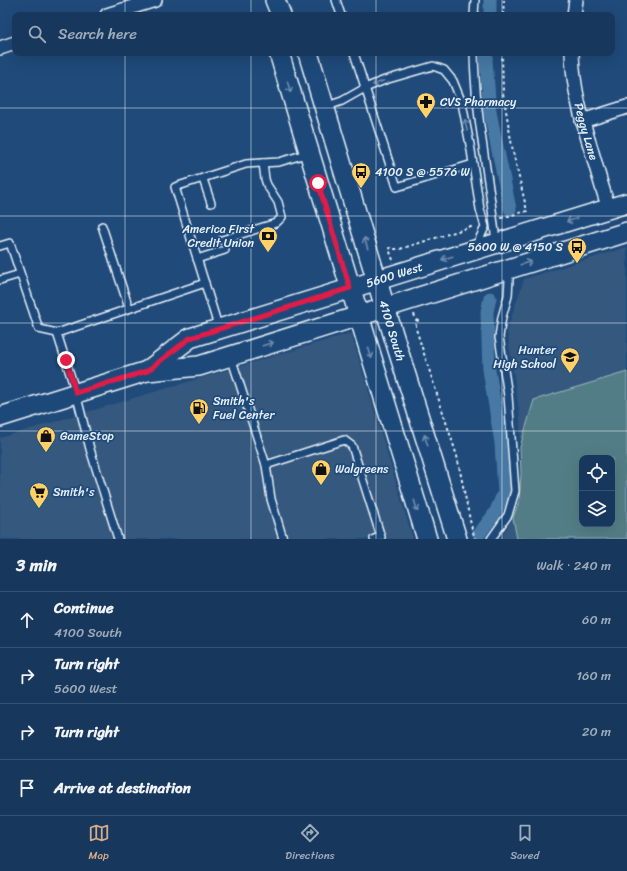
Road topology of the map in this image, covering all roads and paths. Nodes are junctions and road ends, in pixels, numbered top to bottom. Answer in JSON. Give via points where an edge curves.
{"nodes":[{"id":1,"x":155,"y":0,"type":"edge"},
{"id":2,"x":275,"y":0,"type":"edge"},
{"id":3,"x":336,"y":0,"type":"edge"},
{"id":4,"x":475,"y":0,"type":"edge"},
{"id":5,"x":504,"y":0,"type":"edge"},
{"id":6,"x":576,"y":0,"type":"edge"},
{"id":7,"x":117,"y":12,"type":"edge"},
{"id":8,"x":280,"y":12,"type":"edge"},
{"id":9,"x":340,"y":12,"type":"edge"},
{"id":10,"x":474,"y":12,"type":"edge"},
{"id":11,"x":503,"y":12,"type":"edge"},
{"id":12,"x":574,"y":12,"type":"edge"},
{"id":13,"x":12,"y":44,"type":"edge"},
{"id":14,"x":0,"y":48,"type":"edge"},
{"id":15,"x":280,"y":56,"type":"edge"},
{"id":16,"x":309,"y":56,"type":"edge"},
{"id":17,"x":355,"y":56,"type":"edge"},
{"id":18,"x":474,"y":56,"type":"edge"},
{"id":19,"x":502,"y":56,"type":"edge"},
{"id":20,"x":572,"y":56,"type":"edge"},
{"id":21,"x":365,"y":88,"type":"junction"},
{"id":22,"x":324,"y":107,"type":"junction"},
{"id":23,"x":627,"y":107,"type":"edge"},
{"id":24,"x":582,"y":121,"type":"junction"},
{"id":25,"x":309,"y":153,"type":"junction"},
{"id":26,"x":263,"y":163,"type":"junction"},
{"id":27,"x":472,"y":164,"type":"junction"},
{"id":28,"x":203,"y":179,"type":"junction"},
{"id":29,"x":211,"y":203,"type":"dead end"},
{"id":30,"x":627,"y":203,"type":"edge"},
{"id":31,"x":609,"y":208,"type":"junction"},
{"id":32,"x":494,"y":221,"type":"junction"},
{"id":33,"x":484,"y":223,"type":"junction"},
{"id":34,"x":102,"y":226,"type":"dead end"},
{"id":35,"x":627,"y":232,"type":"edge"},
{"id":36,"x":222,"y":240,"type":"dead end"},
{"id":37,"x":496,"y":243,"type":"junction"},
{"id":38,"x":0,"y":246,"type":"edge"},
{"id":39,"x":225,"y":250,"type":"dead end"},
{"id":40,"x":388,"y":250,"type":"dead end"},
{"id":41,"x":474,"y":250,"type":"junction"},
{"id":42,"x":197,"y":258,"type":"junction"},
{"id":43,"x":506,"y":269,"type":"junction"},
{"id":44,"x":20,"y":274,"type":"junction"},
{"id":45,"x":0,"y":280,"type":"edge"},
{"id":46,"x":377,"y":280,"type":"junction"},
{"id":47,"x":205,"y":283,"type":"junction"},
{"id":48,"x":350,"y":288,"type":"junction"},
{"id":49,"x":386,"y":307,"type":"junction"},
{"id":50,"x":129,"y":308,"type":"junction"},
{"id":51,"x":359,"y":316,"type":"junction"},
{"id":52,"x":416,"y":320,"type":"dead end"},
{"id":53,"x":219,"y":329,"type":"junction"},
{"id":54,"x":57,"y":333,"type":"junction"},
{"id":55,"x":231,"y":356,"type":"junction"},
{"id":56,"x":147,"y":371,"type":"junction"},
{"id":57,"x":76,"y":393,"type":"junction"},
{"id":58,"x":0,"y":416,"type":"edge"},
{"id":59,"x":266,"y":465,"type":"junction"},
{"id":60,"x":118,"y":539,"type":"edge"},
{"id":61,"x":283,"y":539,"type":"edge"},
{"id":62,"x":376,"y":539,"type":"edge"},
{"id":63,"x":427,"y":539,"type":"edge"},
{"id":64,"x":457,"y":539,"type":"edge"},
{"id":65,"x":476,"y":539,"type":"edge"},
{"id":66,"x":491,"y":539,"type":"edge"}],
"edges":[{"from":1,"to":7,"type":"street"},
{"from":2,"to":8,"type":"main road"},
{"from":3,"to":9,"type":"lane"},
{"from":4,"to":10,"type":"lane"},
{"from":5,"to":11,"type":"path"},
{"from":6,"to":12,"type":"street"},
{"from":13,"to":14,"type":"street"},
{"from":15,"to":25,"type":"main road","one_way":true},
{"from":16,"to":22,"type":"main road","name":"4100 South"},
{"from":17,"to":21,"type":"lane"},
{"from":18,"to":32,"type":"lane","via":[[481,136]]},
{"from":19,"to":32,"type":"path","via":[[503,93],[527,211]]},
{"from":20,"to":24,"type":"street","name":"Peggy Lane","via":[[574,83]]},
{"from":21,"to":22,"type":"lane","via":[[342,101]]},
{"from":21,"to":27,"type":"lane","via":[[397,187]]},
{"from":27,"to":21,"type":"lane","one_way":true,"via":[[462,102],[453,81],[444,70],[433,66]]},
{"from":46,"to":22,"type":"main road","name":"4100 South","one_way":true},
{"from":23,"to":24,"type":"street"},
{"from":24,"to":31,"type":"street","name":"Peggy Lane"},
{"from":25,"to":26,"type":"lane","via":[[280,162]]},
{"from":25,"to":48,"type":"main road"},
{"from":26,"to":28,"type":"lane","via":[[246,164]]},
{"from":26,"to":36,"type":"lane","via":[[265,180],[278,202],[282,217],[276,223]]},
{"from":27,"to":33,"type":"lane"},
{"from":28,"to":29,"type":"lane"},
{"from":28,"to":42,"type":"lane","via":[[175,188]]},
{"from":30,"to":31,"type":"main road","name":"5600 West"},
{"from":31,"to":37,"type":"main road","name":"5600 West","one_way":true},
{"from":32,"to":37,"type":"lane"},
{"from":33,"to":40,"type":"path","via":[[400,249]]},
{"from":33,"to":41,"type":"lane","via":[[485,227]]},
{"from":34,"to":50,"type":"lane"},
{"from":43,"to":35,"type":"main road","name":"5600 West","one_way":true},
{"from":37,"to":41,"type":"main road","name":"5600 West"},
{"from":38,"to":44,"type":"lane","via":[[10,243]]},
{"from":39,"to":42,"type":"lane"},
{"from":41,"to":46,"type":"main road","name":"5600 West","one_way":true},
{"from":42,"to":47,"type":"lane"},
{"from":43,"to":49,"type":"main road","name":"5600 West"},
{"from":43,"to":66,"type":"lane","via":[[509,287],[499,337],[508,396],[515,491],[508,515]]},
{"from":44,"to":45,"type":"lane"},
{"from":44,"to":54,"type":"lane","via":[[39,329]]},
{"from":46,"to":48,"type":"main road","name":"5600 West"},
{"from":46,"to":49,"type":"main road","name":"4100 South"},
{"from":47,"to":50,"type":"lane"},
{"from":47,"to":53,"type":"lane"},
{"from":48,"to":51,"type":"main road"},
{"from":48,"to":53,"type":"main road","name":"5600 West"},
{"from":49,"to":51,"type":"main road","name":"5600 West"},
{"from":64,"to":49,"type":"main road","name":"4100 South","one_way":true},
{"from":50,"to":54,"type":"lane"},
{"from":55,"to":51,"type":"main road","name":"5600 West","one_way":true},
{"from":51,"to":63,"type":"main road","one_way":true},
{"from":52,"to":65,"type":"path","via":[[416,330],[456,456]]},
{"from":53,"to":56,"type":"main road","name":"5600 West","via":[[190,338]]},
{"from":54,"to":57,"type":"lane"},
{"from":55,"to":56,"type":"main road","name":"5600 West","via":[[199,366]]},
{"from":55,"to":59,"type":"lane"},
{"from":56,"to":57,"type":"main road","name":"5600 West"},
{"from":57,"to":58,"type":"main road","name":"5600 West"},
{"from":57,"to":60,"type":"lane","via":[[90,449]]},
{"from":59,"to":61,"type":"lane","via":[[271,499]]},
{"from":59,"to":62,"type":"lane","via":[[344,440],[352,446],[381,537]]}]}
